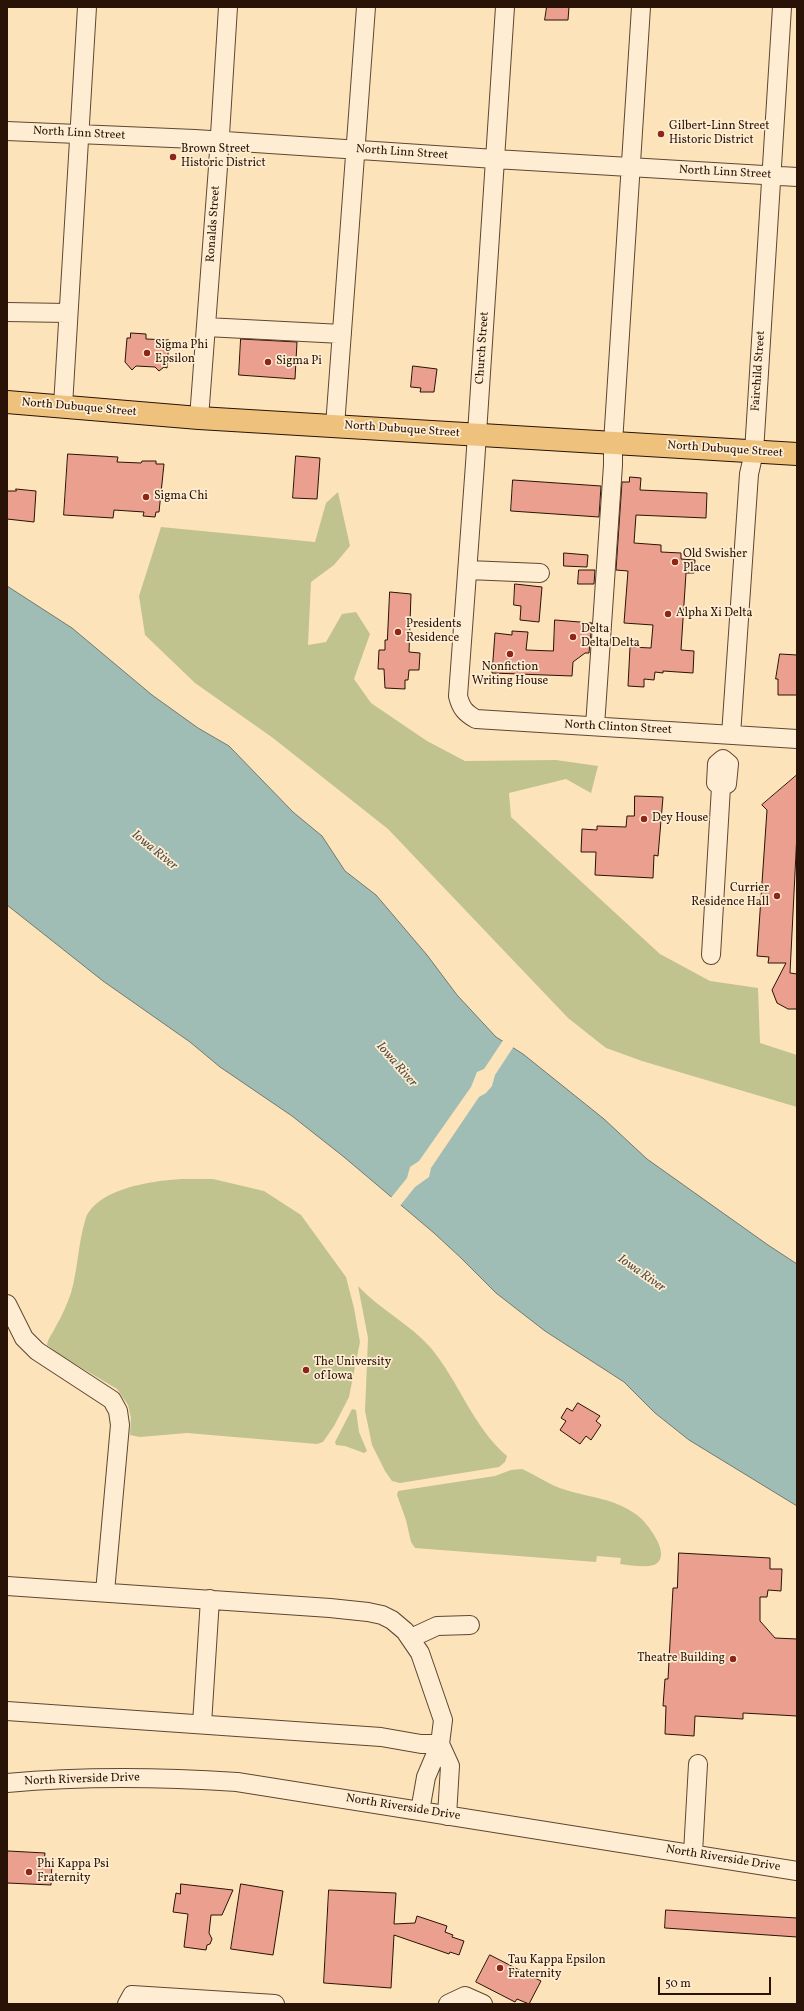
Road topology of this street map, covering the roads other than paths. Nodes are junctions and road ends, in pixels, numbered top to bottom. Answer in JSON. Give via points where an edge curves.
{"nodes":[{"id":1,"x":87,"y":7,"type":"edge"},
{"id":2,"x":228,"y":7,"type":"edge"},
{"id":3,"x":366,"y":7,"type":"edge"},
{"id":4,"x":505,"y":7,"type":"edge"},
{"id":5,"x":641,"y":7,"type":"edge"},
{"id":6,"x":782,"y":7,"type":"edge"},
{"id":7,"x":7,"y":131,"type":"edge"},
{"id":8,"x":78,"y":135,"type":"junction"},
{"id":9,"x":220,"y":141,"type":"junction"},
{"id":10,"x":355,"y":150,"type":"junction"},
{"id":11,"x":495,"y":159,"type":"junction"},
{"id":12,"x":631,"y":167,"type":"junction"},
{"id":13,"x":771,"y":176,"type":"junction"},
{"id":14,"x":797,"y":177,"type":"edge"},
{"id":15,"x":7,"y":312,"type":"edge"},
{"id":16,"x":68,"y":313,"type":"junction"},
{"id":17,"x":206,"y":327,"type":"junction"},
{"id":18,"x":342,"y":334,"type":"junction"},
{"id":19,"x":7,"y":402,"type":"edge"},
{"id":20,"x":63,"y":406,"type":"junction"},
{"id":21,"x":199,"y":418,"type":"junction"},
{"id":22,"x":335,"y":426,"type":"junction"},
{"id":23,"x":477,"y":435,"type":"junction"},
{"id":24,"x":613,"y":443,"type":"junction"},
{"id":25,"x":754,"y":452,"type":"junction"},
{"id":26,"x":797,"y":454,"type":"edge"},
{"id":27,"x":468,"y":570,"type":"junction"},
{"id":28,"x":540,"y":573,"type":"dead end"},
{"id":29,"x":459,"y":690,"type":"joint"},
{"id":30,"x":595,"y":726,"type":"junction"},
{"id":31,"x":728,"y":734,"type":"junction"},
{"id":32,"x":797,"y":738,"type":"edge"},
{"id":33,"x":711,"y":955,"type":"dead end"},
{"id":34,"x":7,"y":1304,"type":"edge"},
{"id":35,"x":7,"y":1586,"type":"edge"},
{"id":36,"x":105,"y":1592,"type":"junction"},
{"id":37,"x":210,"y":1599,"type":"junction"},
{"id":38,"x":470,"y":1625,"type":"dead end"},
{"id":39,"x":411,"y":1638,"type":"junction"},
{"id":40,"x":7,"y":1711,"type":"edge"},
{"id":41,"x":202,"y":1724,"type":"junction"},
{"id":42,"x":440,"y":1744,"type":"junction"},
{"id":43,"x":698,"y":1764,"type":"dead end"},
{"id":44,"x":7,"y":1783,"type":"edge"},
{"id":45,"x":420,"y":1811,"type":"junction"},
{"id":46,"x":447,"y":1816,"type":"junction"},
{"id":47,"x":693,"y":1853,"type":"junction"},
{"id":48,"x":797,"y":1870,"type":"edge"},
{"id":49,"x":129,"y":1999,"type":"edge"},
{"id":50,"x":275,"y":2004,"type":"edge"},
{"id":51,"x":448,"y":2004,"type":"edge"},
{"id":52,"x":483,"y":2004,"type":"edge"}],
"edges":[{"from":1,"to":8,"type":"street"},
{"from":2,"to":9,"type":"street","name":"Ronalds Street"},
{"from":3,"to":10,"type":"street"},
{"from":4,"to":11,"type":"street","name":"Church Street"},
{"from":5,"to":12,"type":"street"},
{"from":6,"to":13,"type":"street","name":"Fairchild Street"},
{"from":7,"to":8,"type":"street","name":"North Linn Street"},
{"from":8,"to":9,"type":"street","name":"North Linn Street"},
{"from":8,"to":16,"type":"street"},
{"from":9,"to":10,"type":"street","name":"North Linn Street"},
{"from":9,"to":17,"type":"street","name":"Ronalds Street"},
{"from":10,"to":11,"type":"street","name":"North Linn Street"},
{"from":10,"to":18,"type":"street"},
{"from":11,"to":12,"type":"street","name":"North Linn Street"},
{"from":11,"to":23,"type":"street","name":"Church Street"},
{"from":12,"to":13,"type":"street","name":"North Linn Street"},
{"from":12,"to":24,"type":"street"},
{"from":13,"to":14,"type":"street","name":"North Linn Street"},
{"from":13,"to":25,"type":"street","name":"Fairchild Street"},
{"from":15,"to":16,"type":"street"},
{"from":16,"to":20,"type":"street"},
{"from":17,"to":18,"type":"street"},
{"from":17,"to":21,"type":"street","name":"Ronalds Street"},
{"from":18,"to":22,"type":"street"},
{"from":19,"to":20,"type":"main road","name":"North Dubuque Street"},
{"from":20,"to":21,"type":"main road","name":"North Dubuque Street"},
{"from":21,"to":22,"type":"main road","name":"North Dubuque Street"},
{"from":22,"to":23,"type":"main road","name":"North Dubuque Street"},
{"from":23,"to":24,"type":"main road","name":"North Dubuque Street"},
{"from":23,"to":27,"type":"street","name":"Church Street"},
{"from":24,"to":25,"type":"main road","name":"North Dubuque Street"},
{"from":24,"to":30,"type":"street"},
{"from":25,"to":26,"type":"main road","name":"North Dubuque Street"},
{"from":25,"to":31,"type":"street","name":"Fairchild Street","via":[[749,474]]},
{"from":27,"to":28,"type":"street"},
{"from":27,"to":29,"type":"street","name":"Church Street"},
{"from":29,"to":30,"type":"street","name":"North Clinton Street","via":[[461,707],[476,719]]},
{"from":30,"to":31,"type":"street","name":"North Clinton Street"},
{"from":31,"to":32,"type":"street","name":"North Clinton Street"},
{"from":31,"to":33,"type":"street","name":"Fairchild Street","via":[[723,759],[729,764],[727,784],[721,787]]},
{"from":34,"to":36,"type":"street","via":[[24,1338],[37,1351],[112,1400],[118,1411],[120,1425]]},
{"from":35,"to":36,"type":"street"},
{"from":36,"to":37,"type":"street"},
{"from":37,"to":39,"type":"street","via":[[368,1612],[392,1620]]},
{"from":37,"to":41,"type":"street"},
{"from":38,"to":39,"type":"street","via":[[437,1626]]},
{"from":39,"to":42,"type":"street","via":[[420,1653],[443,1720]]},
{"from":40,"to":41,"type":"street"},
{"from":41,"to":42,"type":"street","via":[[381,1737],[421,1744]]},
{"from":42,"to":45,"type":"street","via":[[426,1777]]},
{"from":42,"to":46,"type":"street","via":[[450,1766]]},
{"from":43,"to":47,"type":"street"},
{"from":44,"to":45,"type":"street","name":"North Riverside Drive","via":[[104,1777],[237,1782]]},
{"from":45,"to":46,"type":"street","name":"North Riverside Drive"},
{"from":46,"to":47,"type":"street","name":"North Riverside Drive"},
{"from":47,"to":48,"type":"street","name":"North Riverside Drive"},
{"from":49,"to":50,"type":"street"},
{"from":51,"to":52,"type":"street","via":[[465,1996]]}]}
